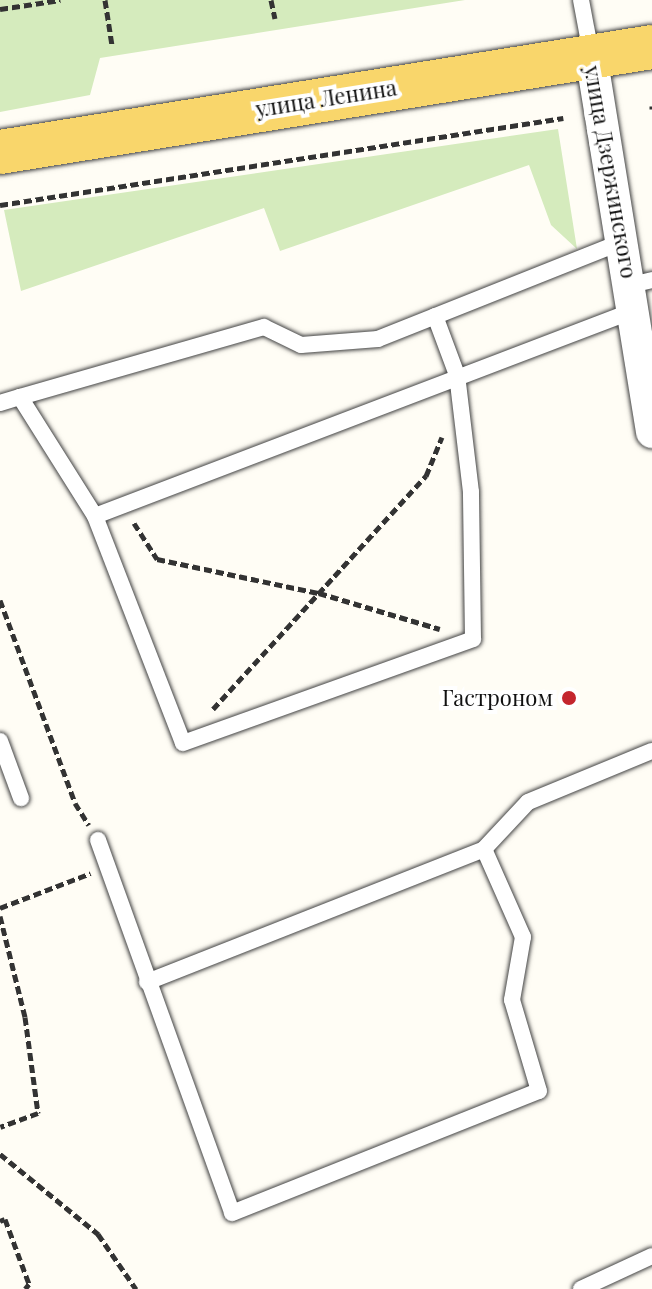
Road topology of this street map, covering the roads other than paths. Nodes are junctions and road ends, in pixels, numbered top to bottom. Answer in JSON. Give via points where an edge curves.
{"nodes":[{"id":1,"x":581,"y":0,"type":"edge"},
{"id":2,"x":652,"y":47,"type":"edge"},
{"id":3,"x":591,"y":55,"type":"junction"},
{"id":4,"x":0,"y":152,"type":"edge"},
{"id":5,"x":624,"y":241,"type":"junction"},
{"id":6,"x":639,"y":292,"type":"edge"},
{"id":7,"x":435,"y":316,"type":"junction"},
{"id":8,"x":457,"y":375,"type":"junction"},
{"id":9,"x":20,"y":397,"type":"junction"},
{"id":10,"x":0,"y":403,"type":"edge"},
{"id":11,"x":652,"y":432,"type":"edge"},
{"id":12,"x":95,"y":516,"type":"junction"},
{"id":13,"x":0,"y":741,"type":"edge"},
{"id":14,"x":652,"y":751,"type":"edge"},
{"id":15,"x":21,"y":798,"type":"dead end"},
{"id":16,"x":98,"y":840,"type":"road end"},
{"id":17,"x":484,"y":849,"type":"junction"},
{"id":18,"x":147,"y":982,"type":"junction"},
{"id":19,"x":652,"y":1256,"type":"edge"},
{"id":20,"x":598,"y":1283,"type":"edge"},
{"id":21,"x":581,"y":1289,"type":"edge"}],
"edges":[{"from":1,"to":3,"type":"lane"},
{"from":2,"to":3,"type":"main road","name":"улица Ленина"},
{"from":3,"to":4,"type":"main road","name":"улица Ленина"},
{"from":3,"to":5,"type":"street","name":"улица Дзержинского"},
{"from":5,"to":6,"type":"street","name":"улица Дзержинского"},
{"from":5,"to":7,"type":"lane"},
{"from":6,"to":8,"type":"lane"},
{"from":6,"to":11,"type":"street","name":"улица Дзержинского"},
{"from":7,"to":8,"type":"lane"},
{"from":7,"to":9,"type":"lane","via":[[378,339],[301,345],[264,327]]},
{"from":8,"to":12,"type":"lane"},
{"from":8,"to":12,"type":"lane","via":[[471,492],[473,639],[183,743]]},
{"from":9,"to":10,"type":"lane"},
{"from":9,"to":12,"type":"lane"},
{"from":13,"to":15,"type":"lane"},
{"from":14,"to":17,"type":"lane","via":[[528,802]]},
{"from":16,"to":18,"type":"lane"},
{"from":17,"to":18,"type":"lane"},
{"from":17,"to":18,"type":"lane","via":[[523,937],[512,1000],[539,1091],[232,1213]]},
{"from":19,"to":20,"type":"lane"},
{"from":20,"to":21,"type":"lane"}]}
